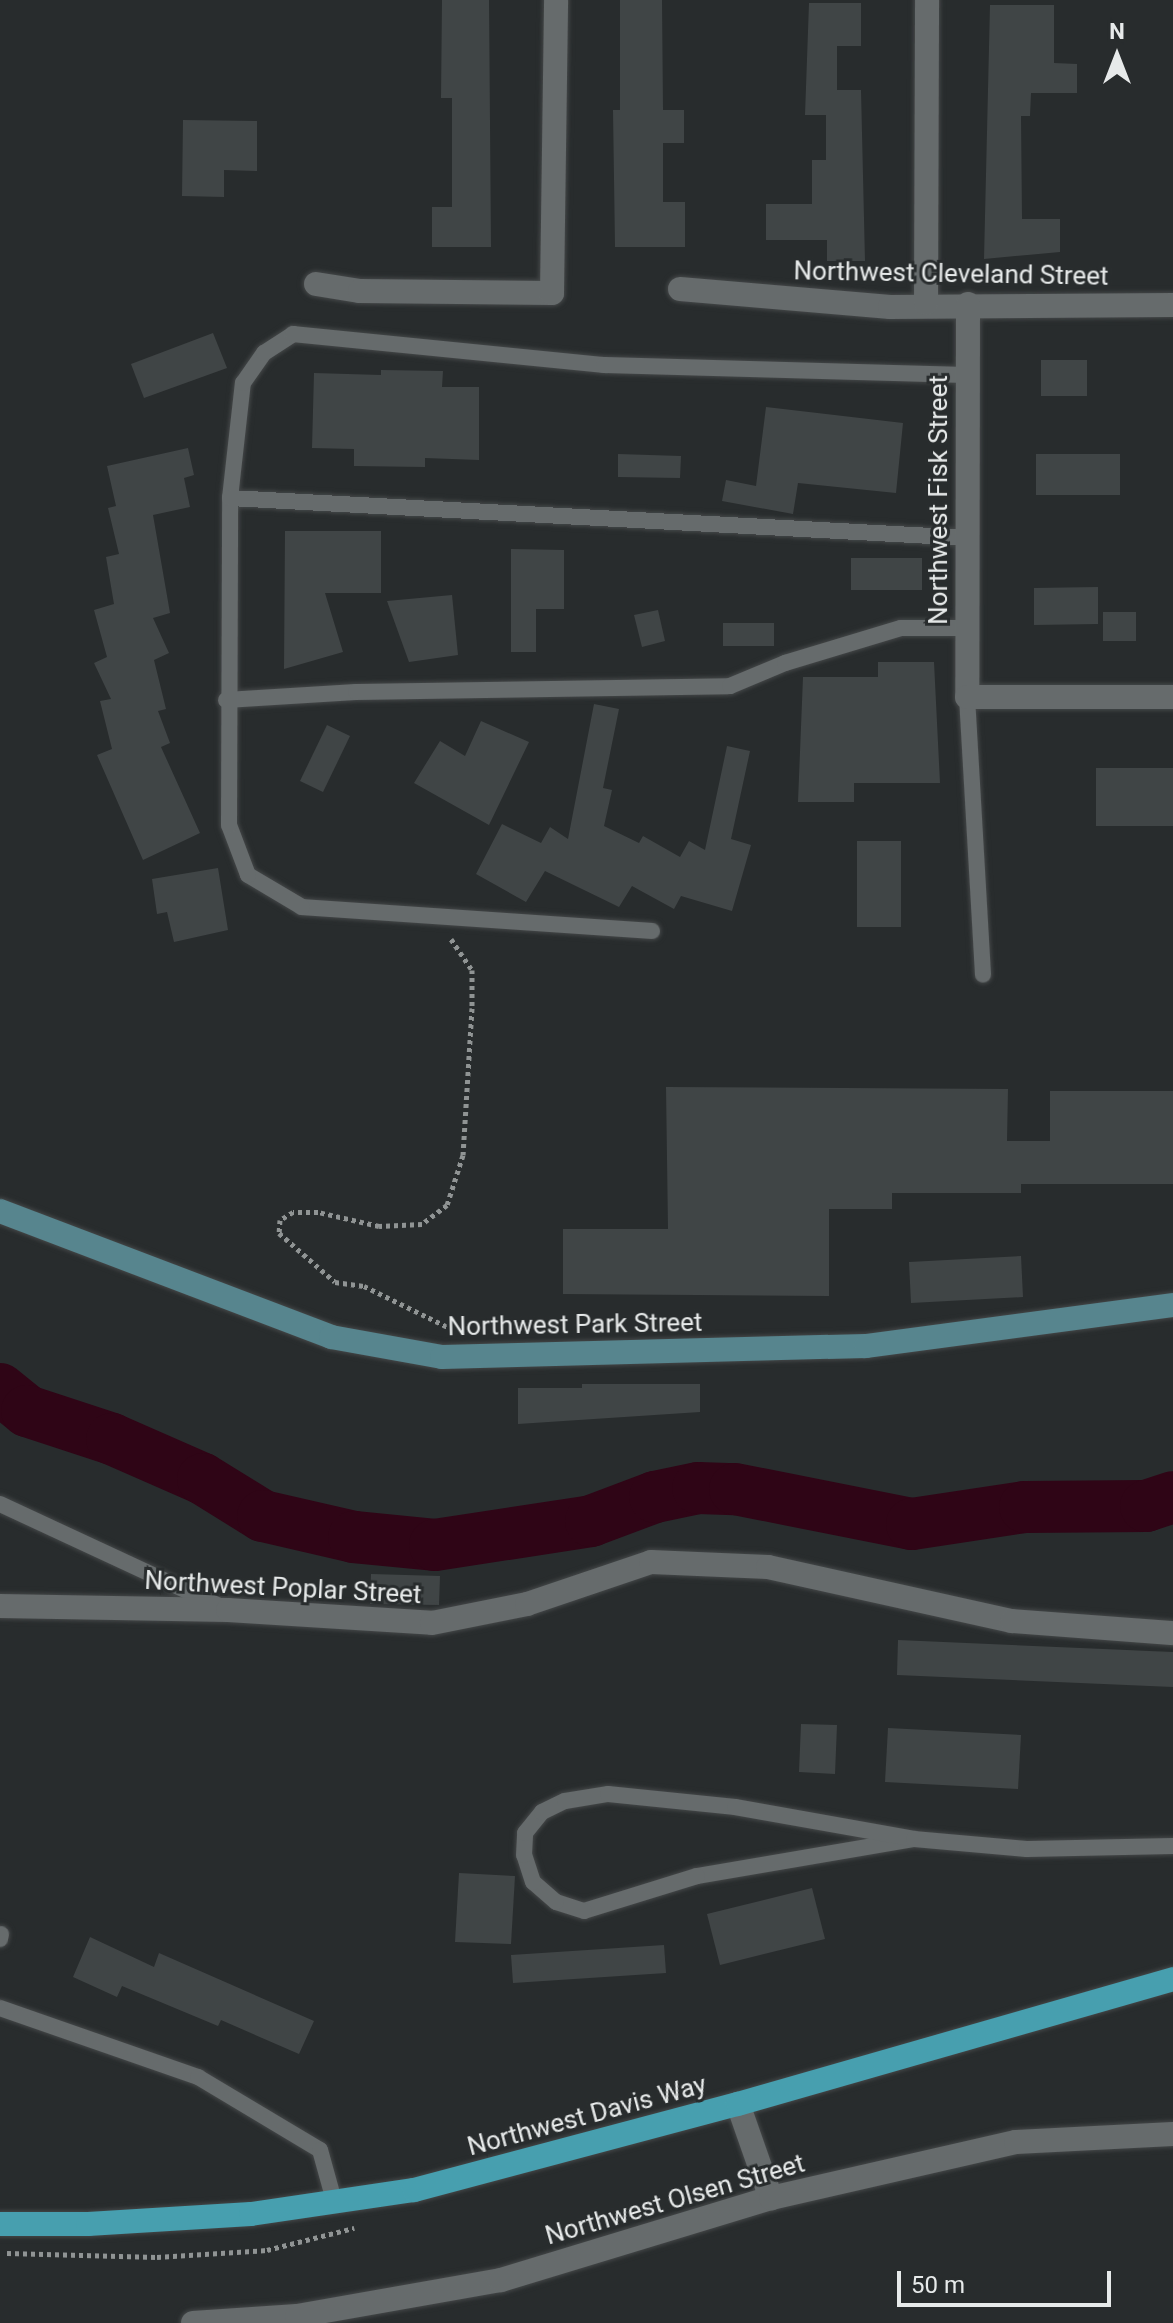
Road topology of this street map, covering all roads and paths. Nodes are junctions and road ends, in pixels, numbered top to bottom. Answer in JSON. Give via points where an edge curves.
{"nodes":[{"id":1,"x":556,"y":0,"type":"edge"},
{"id":2,"x":927,"y":0,"type":"edge"},
{"id":3,"x":316,"y":284,"type":"dead end"},
{"id":4,"x":680,"y":289,"type":"dead end"},
{"id":5,"x":926,"y":303,"type":"junction"},
{"id":6,"x":968,"y":304,"type":"junction"},
{"id":7,"x":1173,"y":305,"type":"edge"},
{"id":8,"x":967,"y":375,"type":"junction"},
{"id":9,"x":230,"y":498,"type":"junction"},
{"id":10,"x":968,"y":538,"type":"junction"},
{"id":11,"x":967,"y":628,"type":"junction"},
{"id":12,"x":967,"y":697,"type":"junction"},
{"id":13,"x":1173,"y":697,"type":"edge"},
{"id":14,"x":226,"y":700,"type":"junction"},
{"id":15,"x":431,"y":916,"type":"junction"},
{"id":16,"x":652,"y":931,"type":"dead end"},
{"id":17,"x":983,"y":975,"type":"dead end"},
{"id":18,"x":0,"y":1211,"type":"edge"},
{"id":19,"x":1173,"y":1305,"type":"edge"},
{"id":20,"x":501,"y":1356,"type":"junction"},
{"id":21,"x":0,"y":1504,"type":"edge"},
{"id":22,"x":0,"y":1606,"type":"edge"},
{"id":23,"x":228,"y":1610,"type":"junction"},
{"id":24,"x":1173,"y":1633,"type":"edge"},
{"id":25,"x":914,"y":1839,"type":"junction"},
{"id":26,"x":1173,"y":1846,"type":"edge"},
{"id":27,"x":1173,"y":1979,"type":"edge"},
{"id":28,"x":0,"y":2008,"type":"edge"},
{"id":29,"x":738,"y":2104,"type":"junction"},
{"id":30,"x":1173,"y":2134,"type":"edge"},
{"id":31,"x":771,"y":2198,"type":"junction"},
{"id":32,"x":335,"y":2204,"type":"junction"},
{"id":33,"x":0,"y":2224,"type":"edge"},
{"id":34,"x":193,"y":2323,"type":"edge"}],
"edges":[{"from":1,"to":3,"type":"street","via":[[552,293],[360,291]]},
{"from":2,"to":5,"type":"street"},
{"from":4,"to":5,"type":"street","name":"Northwest Cleveland Street","via":[[890,307]]},
{"from":5,"to":6,"type":"street","name":"Northwest Cleveland Street"},
{"from":6,"to":7,"type":"street","name":"Northwest Cleveland Street"},
{"from":6,"to":8,"type":"street","name":"Northwest Fisk Street"},
{"from":8,"to":9,"type":"lane","via":[[604,365],[293,334],[264,353],[243,383]]},
{"from":8,"to":10,"type":"street","name":"Northwest Fisk Street"},
{"from":9,"to":10,"type":"lane"},
{"from":9,"to":14,"type":"lane"},
{"from":10,"to":11,"type":"street","name":"Northwest Fisk Street"},
{"from":11,"to":12,"type":"street","name":"Northwest Fisk Street"},
{"from":11,"to":14,"type":"lane","via":[[901,628],[730,686],[356,692]]},
{"from":12,"to":13,"type":"street"},
{"from":12,"to":17,"type":"lane"},
{"from":14,"to":15,"type":"lane","via":[[229,825],[248,875],[302,907]]},
{"from":15,"to":16,"type":"lane"},
{"from":15,"to":20,"type":"path","via":[[472,970],[463,1155],[447,1205],[422,1224],[379,1226],[318,1212],[293,1212],[280,1220],[279,1233],[335,1282],[364,1286]]},
{"from":18,"to":20,"type":"street","name":"Northwest Park Street","via":[[331,1337],[442,1357]]},
{"from":19,"to":20,"type":"street","name":"Northwest Park Street","via":[[866,1346]]},
{"from":21,"to":23,"type":"lane"},
{"from":22,"to":23,"type":"street","name":"Northwest Poplar Street"},
{"from":23,"to":24,"type":"street","name":"Northwest Poplar Street","via":[[432,1623],[527,1604],[651,1562],[768,1567],[1012,1621]]},
{"from":25,"to":25,"type":"lane","via":[[735,1807],[608,1794],[565,1801],[542,1812],[525,1833],[524,1855],[533,1882],[556,1902],[584,1911],[697,1876]]},
{"from":25,"to":26,"type":"lane","via":[[1027,1849]]},
{"from":27,"to":29,"type":"main road","name":"Northwest Davis Way"},
{"from":28,"to":32,"type":"lane","via":[[198,2077],[320,2150]]},
{"from":29,"to":31,"type":"street"},
{"from":29,"to":32,"type":"main road","name":"Northwest Davis Way","via":[[496,2171]]},
{"from":30,"to":31,"type":"street","name":"Northwest Olsen Street","via":[[1016,2142]]},
{"from":31,"to":34,"type":"street","name":"Northwest Olsen Street","via":[[501,2280],[297,2316]]},
{"from":32,"to":33,"type":"main road","name":"Northwest Davis Way","via":[[161,2221]]}]}
